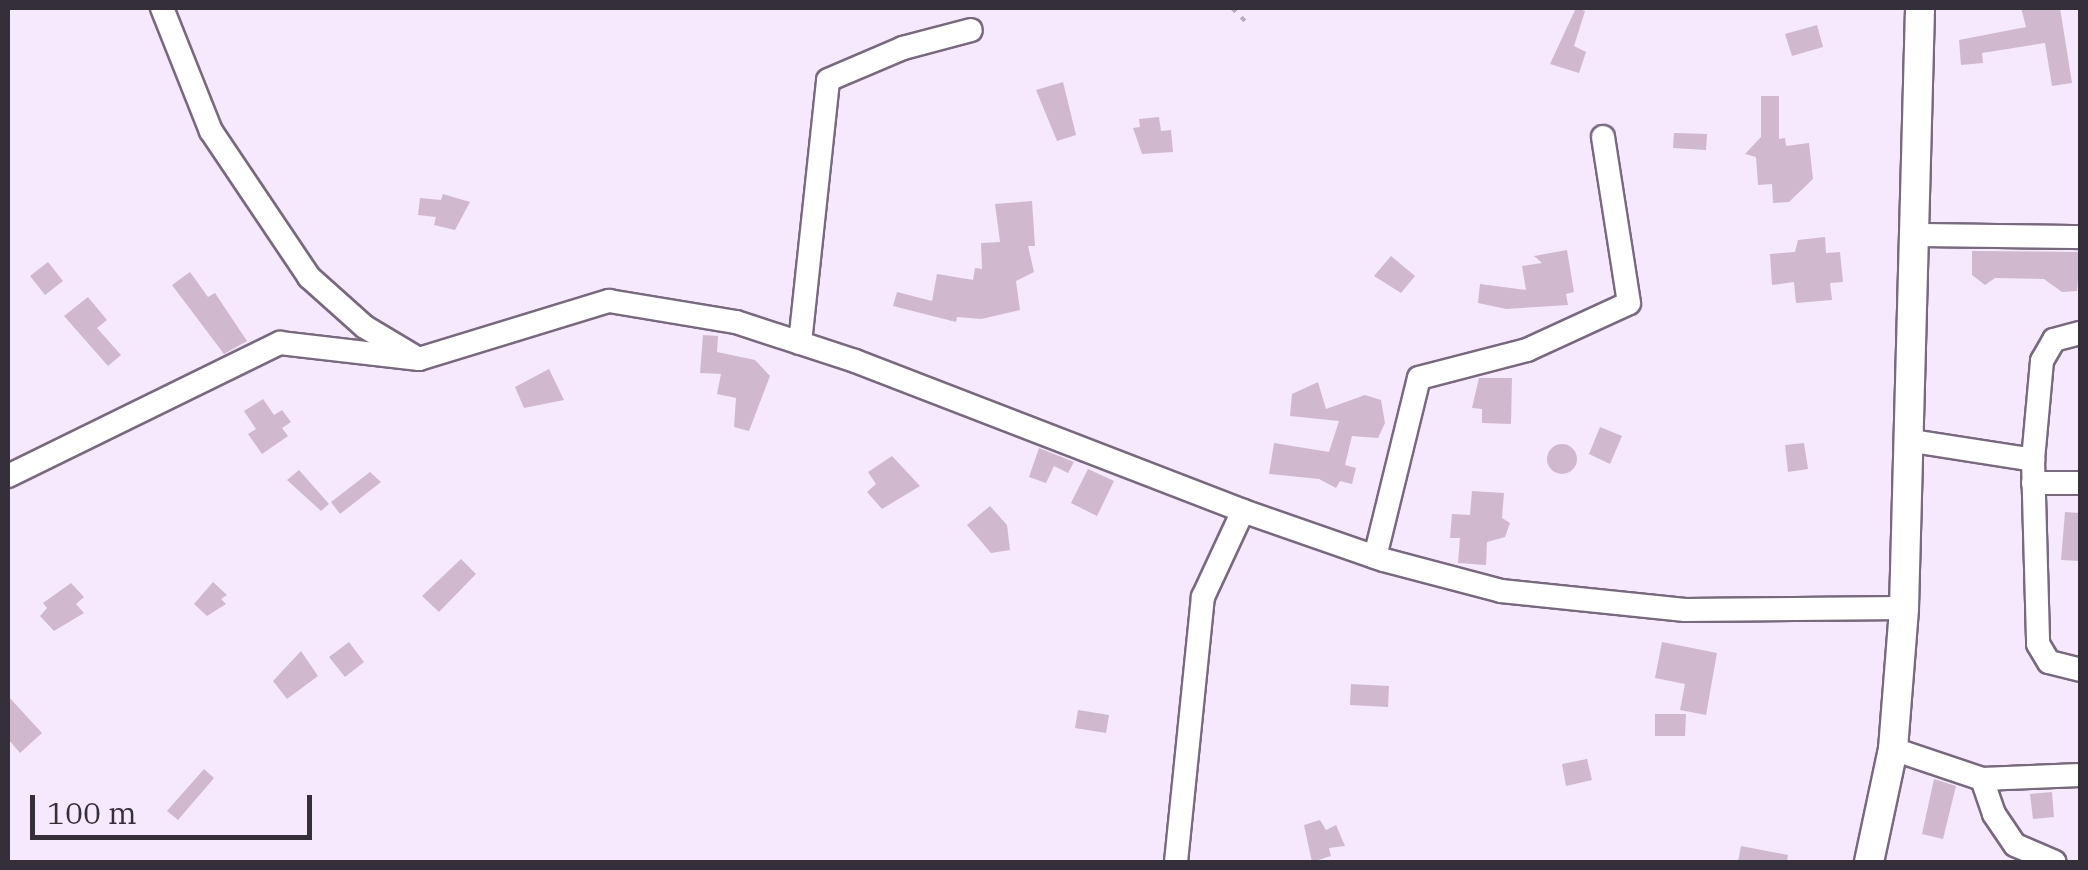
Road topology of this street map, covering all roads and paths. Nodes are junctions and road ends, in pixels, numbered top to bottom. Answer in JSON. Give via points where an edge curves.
{"nodes":[{"id":1,"x":162,"y":8,"type":"edge"},
{"id":2,"x":1232,"y":8,"type":"edge"},
{"id":3,"x":1920,"y":8,"type":"edge"},
{"id":4,"x":1246,"y":22,"type":"dead end"},
{"id":5,"x":971,"y":30,"type":"dead end"},
{"id":6,"x":1603,"y":137,"type":"dead end"},
{"id":7,"x":1914,"y":235,"type":"junction"},
{"id":8,"x":2080,"y":237,"type":"edge"},
{"id":9,"x":2080,"y":334,"type":"edge"},
{"id":10,"x":800,"y":343,"type":"junction"},
{"id":11,"x":419,"y":359,"type":"junction"},
{"id":12,"x":1906,"y":440,"type":"junction"},
{"id":13,"x":2033,"y":471,"type":"junction"},
{"id":14,"x":8,"y":476,"type":"edge"},
{"id":15,"x":2080,"y":483,"type":"edge"},
{"id":16,"x":1243,"y":510,"type":"junction"},
{"id":17,"x":1374,"y":556,"type":"junction"},
{"id":18,"x":1904,"y":608,"type":"junction"},
{"id":19,"x":2080,"y":670,"type":"edge"},
{"id":20,"x":1893,"y":749,"type":"junction"},
{"id":21,"x":2080,"y":775,"type":"edge"},
{"id":22,"x":1982,"y":779,"type":"junction"},
{"id":23,"x":1176,"y":862,"type":"edge"},
{"id":24,"x":1870,"y":862,"type":"edge"},
{"id":25,"x":2055,"y":862,"type":"edge"}],
"edges":[{"from":1,"to":11,"type":"street","via":[[212,132],[309,276],[365,327]]},
{"from":2,"to":4,"type":"path"},
{"from":3,"to":7,"type":"street"},
{"from":5,"to":10,"type":"street","via":[[903,48],[828,80]]},
{"from":6,"to":17,"type":"street","via":[[1629,303],[1526,350],[1418,378]]},
{"from":7,"to":8,"type":"street"},
{"from":7,"to":12,"type":"street"},
{"from":9,"to":13,"type":"street","via":[[2054,340],[2042,360]]},
{"from":10,"to":11,"type":"street","via":[[736,322],[609,300]]},
{"from":10,"to":16,"type":"street"},
{"from":11,"to":14,"type":"street","via":[[280,342]]},
{"from":12,"to":13,"type":"street"},
{"from":12,"to":18,"type":"street"},
{"from":13,"to":15,"type":"street"},
{"from":13,"to":19,"type":"street","via":[[2038,644],[2049,662]]},
{"from":16,"to":17,"type":"street"},
{"from":16,"to":23,"type":"street","via":[[1203,597]]},
{"from":17,"to":18,"type":"street","via":[[1501,591],[1648,606]]},
{"from":18,"to":20,"type":"street"},
{"from":20,"to":22,"type":"street"},
{"from":20,"to":24,"type":"street"},
{"from":21,"to":22,"type":"street"},
{"from":22,"to":25,"type":"street","via":[[1994,814],[2016,845]]}]}
